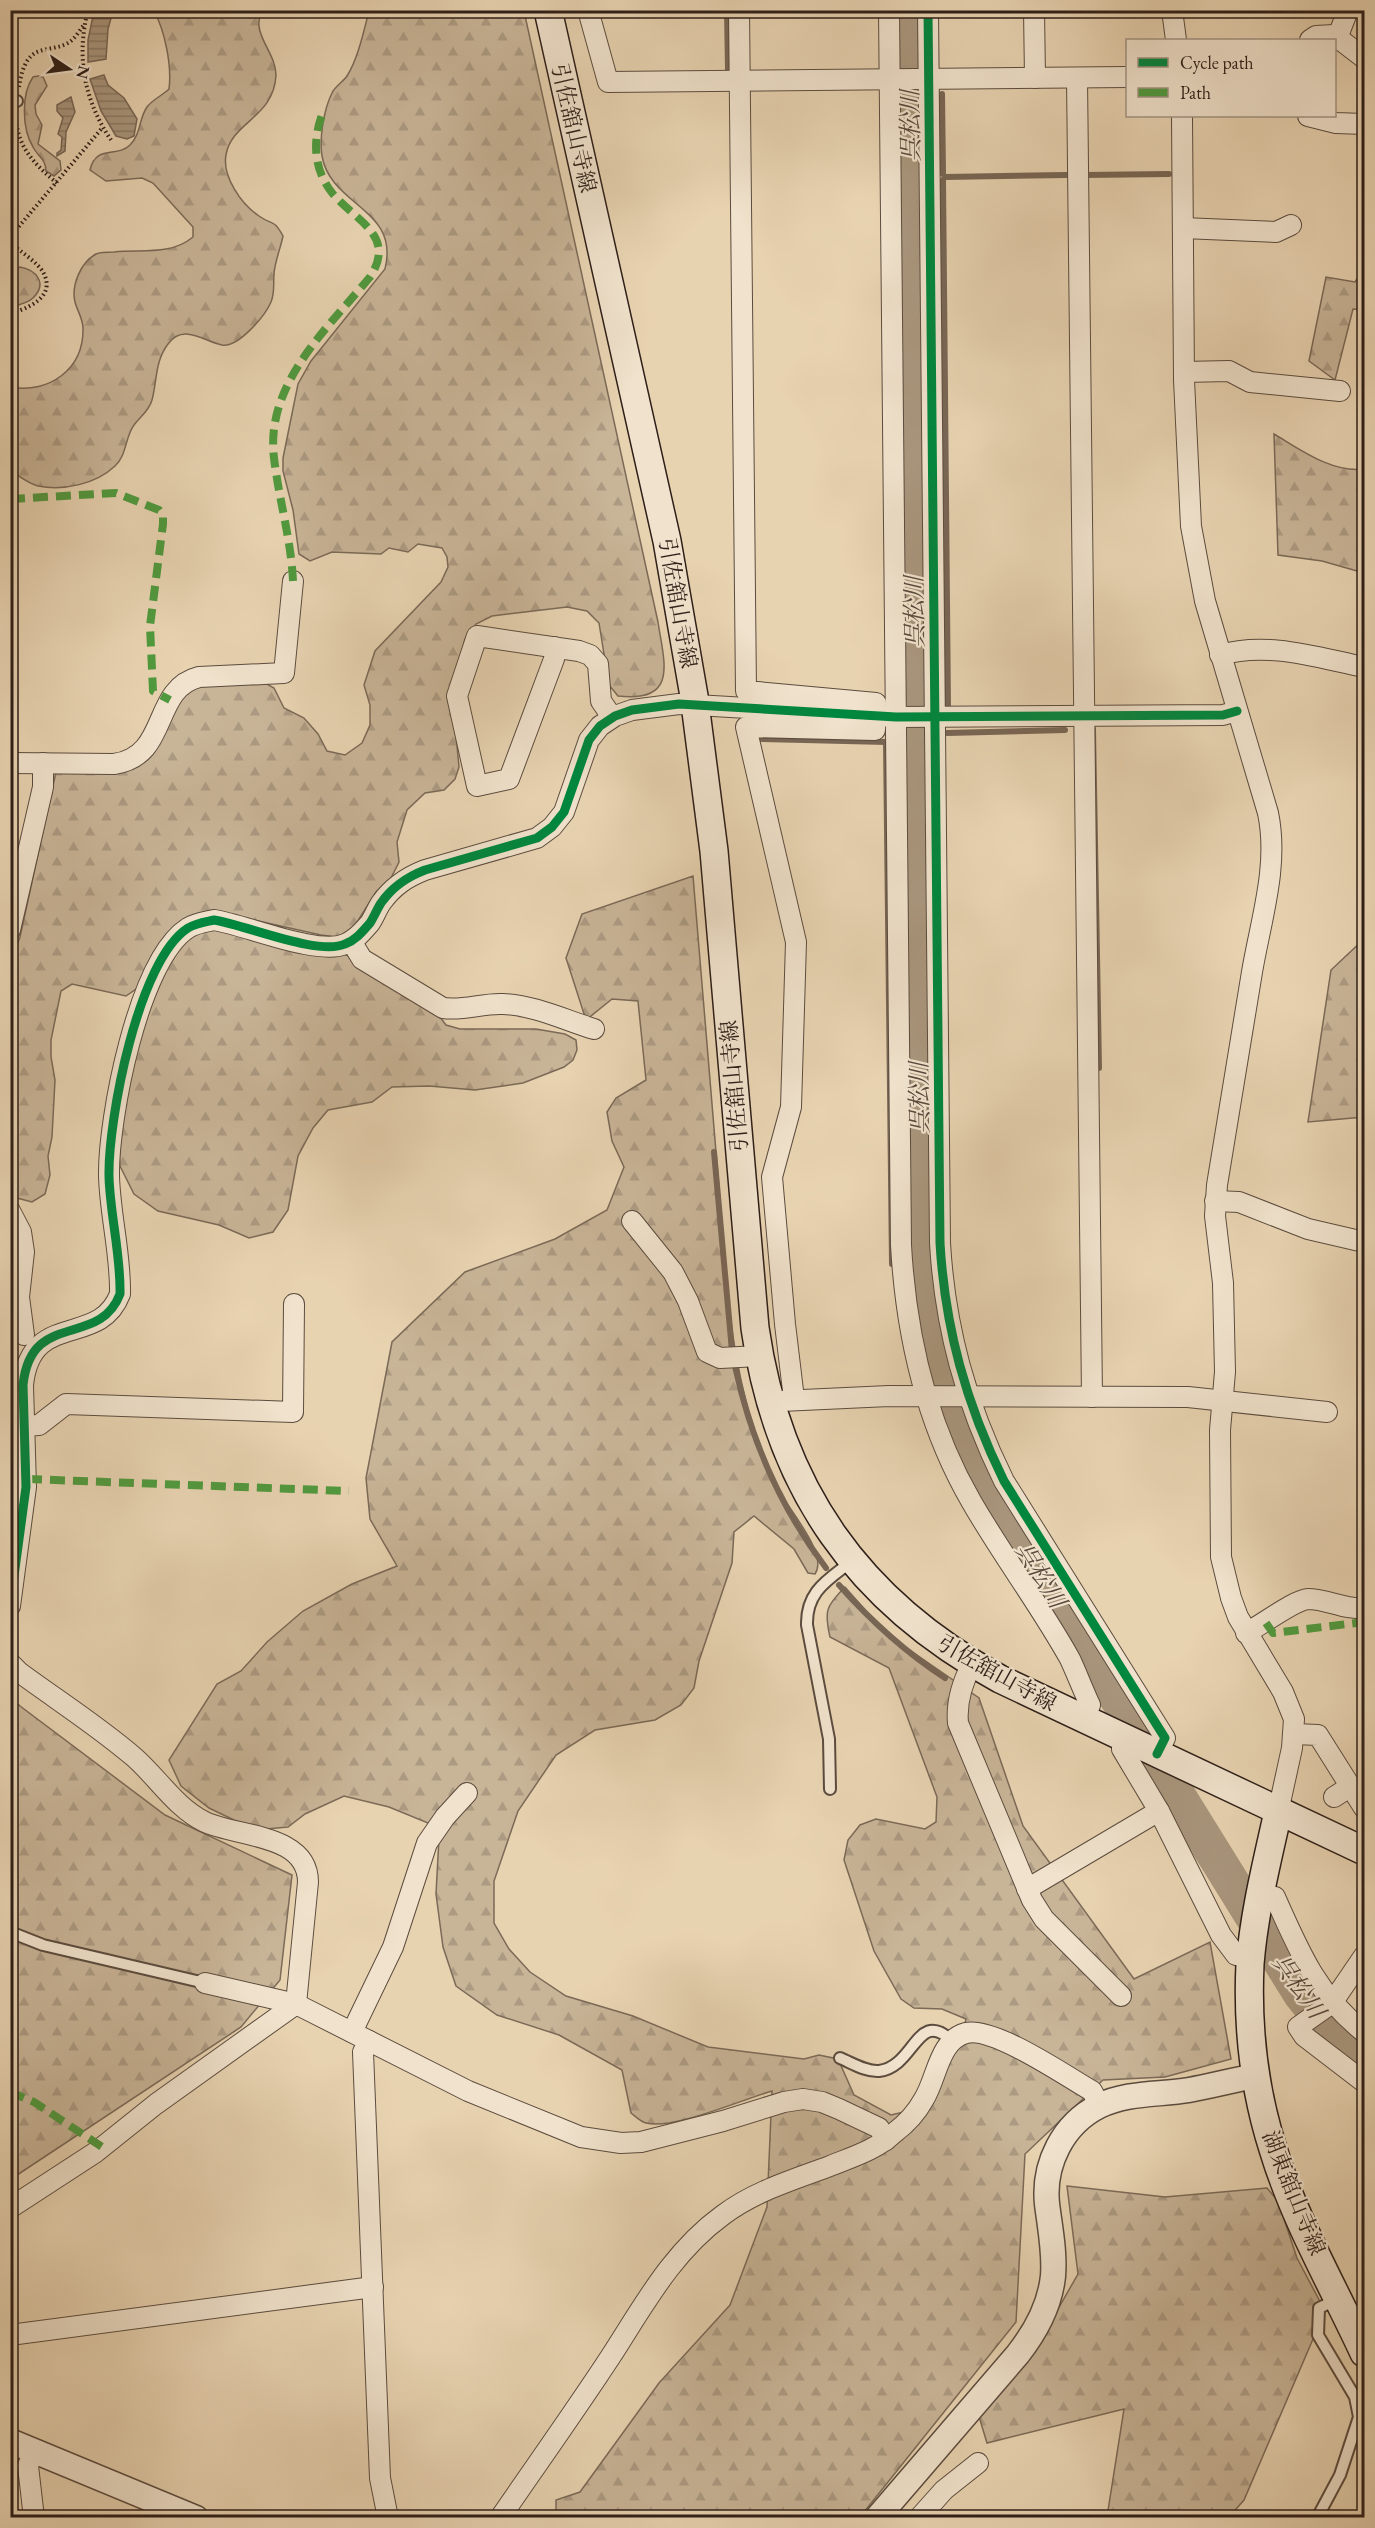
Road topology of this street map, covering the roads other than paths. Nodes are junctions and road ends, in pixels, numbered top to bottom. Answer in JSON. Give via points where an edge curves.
{"nodes":[{"id":1,"x":548,"y":10,"type":"edge"},
{"id":2,"x":588,"y":10,"type":"edge"},
{"id":3,"x":740,"y":10,"type":"edge"},
{"id":4,"x":889,"y":10,"type":"edge"},
{"id":5,"x":928,"y":10,"type":"edge"},
{"id":6,"x":1034,"y":10,"type":"edge"},
{"id":7,"x":1172,"y":10,"type":"edge"},
{"id":8,"x":1348,"y":10,"type":"edge"},
{"id":9,"x":1338,"y":36,"type":"junction"},
{"id":10,"x":1176,"y":39,"type":"edge"},
{"id":11,"x":1312,"y":39,"type":"edge"},
{"id":12,"x":1365,"y":58,"type":"edge"},
{"id":13,"x":1126,"y":77,"type":"edge"},
{"id":14,"x":1035,"y":78,"type":"junction"},
{"id":15,"x":1077,"y":78,"type":"junction"},
{"id":16,"x":892,"y":79,"type":"junction"},
{"id":17,"x":926,"y":79,"type":"junction"},
{"id":18,"x":740,"y":80,"type":"junction"},
{"id":19,"x":1182,"y":117,"type":"edge"},
{"id":20,"x":1312,"y":117,"type":"edge"},
{"id":21,"x":1365,"y":124,"type":"edge"},
{"id":22,"x":1291,"y":225,"type":"dead end"},
{"id":23,"x":1183,"y":228,"type":"junction"},
{"id":24,"x":1184,"y":372,"type":"junction"},
{"id":25,"x":1340,"y":391,"type":"dead end"},
{"id":26,"x":293,"y":581,"type":"dead end"},
{"id":27,"x":555,"y":647,"type":"junction"},
{"id":28,"x":1220,"y":655,"type":"junction"},
{"id":29,"x":1365,"y":667,"type":"edge"},
{"id":30,"x":696,"y":705,"type":"junction"},
{"id":31,"x":1237,"y":711,"type":"junction"},
{"id":32,"x":876,"y":716,"type":"junction"},
{"id":33,"x":1084,"y":716,"type":"junction"},
{"id":34,"x":612,"y":717,"type":"junction"},
{"id":35,"x":898,"y":717,"type":"junction"},
{"id":36,"x":933,"y":717,"type":"junction"},
{"id":37,"x":10,"y":763,"type":"edge"},
{"id":38,"x":43,"y":763,"type":"junction"},
{"id":39,"x":10,"y":930,"type":"edge"},
{"id":40,"x":351,"y":940,"type":"junction"},
{"id":41,"x":594,"y":1029,"type":"dead end"},
{"id":42,"x":1215,"y":1201,"type":"junction"},
{"id":43,"x":10,"y":1211,"type":"edge"},
{"id":44,"x":633,"y":1221,"type":"dead end"},
{"id":45,"x":1365,"y":1242,"type":"edge"},
{"id":46,"x":294,"y":1304,"type":"dead end"},
{"id":47,"x":24,"y":1340,"type":"edge"},
{"id":48,"x":759,"y":1356,"type":"junction"},
{"id":49,"x":929,"y":1396,"type":"junction"},
{"id":50,"x":965,"y":1396,"type":"junction"},
{"id":51,"x":1092,"y":1397,"type":"junction"},
{"id":52,"x":1223,"y":1400,"type":"junction"},
{"id":53,"x":782,"y":1402,"type":"junction"},
{"id":54,"x":1327,"y":1412,"type":"dead end"},
{"id":55,"x":25,"y":1426,"type":"junction"},
{"id":56,"x":852,"y":1561,"type":"junction"},
{"id":57,"x":10,"y":1606,"type":"edge"},
{"id":58,"x":1365,"y":1608,"type":"edge"},
{"id":59,"x":1246,"y":1633,"type":"junction"},
{"id":60,"x":10,"y":1663,"type":"edge"},
{"id":61,"x":972,"y":1664,"type":"junction"},
{"id":62,"x":1084,"y":1719,"type":"junction"},
{"id":63,"x":1294,"y":1734,"type":"junction"},
{"id":64,"x":1124,"y":1740,"type":"junction"},
{"id":65,"x":1164,"y":1753,"type":"junction"},
{"id":66,"x":830,"y":1789,"type":"dead end"},
{"id":67,"x":467,"y":1793,"type":"dead end"},
{"id":68,"x":1365,"y":1808,"type":"edge"},
{"id":69,"x":1159,"y":1811,"type":"junction"},
{"id":70,"x":1278,"y":1812,"type":"junction"},
{"id":71,"x":1365,"y":1851,"type":"edge"},
{"id":72,"x":1028,"y":1889,"type":"junction"},
{"id":73,"x":1261,"y":1894,"type":"junction"},
{"id":74,"x":10,"y":1932,"type":"edge"},
{"id":75,"x":1252,"y":1954,"type":"junction"},
{"id":76,"x":1365,"y":1956,"type":"edge"},
{"id":77,"x":205,"y":1983,"type":"joint"},
{"id":78,"x":1121,"y":1996,"type":"dead end"},
{"id":79,"x":296,"y":2004,"type":"junction"},
{"id":80,"x":1329,"y":2005,"type":"junction"},
{"id":81,"x":1365,"y":2032,"type":"edge"},
{"id":82,"x":360,"y":2037,"type":"junction"},
{"id":83,"x":952,"y":2041,"type":"junction"},
{"id":84,"x":840,"y":2058,"type":"dead end"},
{"id":85,"x":1256,"y":2076,"type":"junction"},
{"id":86,"x":1365,"y":2082,"type":"edge"},
{"id":87,"x":1100,"y":2106,"type":"junction"},
{"id":88,"x":886,"y":2140,"type":"junction"},
{"id":89,"x":10,"y":2208,"type":"edge"},
{"id":90,"x":373,"y":2287,"type":"junction"},
{"id":91,"x":1339,"y":2299,"type":"junction"},
{"id":92,"x":10,"y":2336,"type":"edge"},
{"id":93,"x":1365,"y":2353,"type":"edge"},
{"id":94,"x":10,"y":2441,"type":"edge"},
{"id":95,"x":34,"y":2450,"type":"junction"},
{"id":96,"x":978,"y":2463,"type":"dead end"},
{"id":97,"x":34,"y":2517,"type":"edge"},
{"id":98,"x":196,"y":2517,"type":"edge"},
{"id":99,"x":388,"y":2517,"type":"edge"},
{"id":100,"x":500,"y":2517,"type":"edge"},
{"id":101,"x":877,"y":2517,"type":"edge"},
{"id":102,"x":919,"y":2517,"type":"edge"},
{"id":103,"x":1317,"y":2517,"type":"edge"}],
"edges":[{"from":1,"to":30,"type":"main road","name":"引佐舘山寺線","via":[[667,541]]},
{"from":2,"to":18,"type":"street","via":[[608,82]]},
{"from":3,"to":18,"type":"street"},
{"from":4,"to":16,"type":"street"},
{"from":5,"to":17,"type":"street"},
{"from":6,"to":14,"type":"street"},
{"from":7,"to":10,"type":"street"},
{"from":8,"to":9,"type":"street"},
{"from":9,"to":11,"type":"street"},
{"from":9,"to":12,"type":"street"},
{"from":13,"to":15,"type":"street"},
{"from":14,"to":15,"type":"street"},
{"from":14,"to":17,"type":"street"},
{"from":15,"to":33,"type":"street"},
{"from":16,"to":17,"type":"street"},
{"from":16,"to":18,"type":"street"},
{"from":16,"to":35,"type":"street"},
{"from":17,"to":36,"type":"street"},
{"from":18,"to":32,"type":"street","via":[[746,691],[876,703]]},
{"from":19,"to":23,"type":"street"},
{"from":20,"to":21,"type":"street"},
{"from":22,"to":23,"type":"street","via":[[1276,232]]},
{"from":23,"to":24,"type":"street"},
{"from":24,"to":25,"type":"street","via":[[1229,371],[1250,382]]},
{"from":24,"to":28,"type":"street","via":[[1191,526],[1199,576]]},
{"from":26,"to":38,"type":"street","via":[[284,673],[189,680],[173,694],[150,742],[129,762]]},
{"from":27,"to":27,"type":"street","via":[[477,636],[457,696],[477,786],[508,779],[554,659]]},
{"from":27,"to":34,"type":"street","via":[[590,655],[598,664],[601,701]]},
{"from":28,"to":29,"type":"street","via":[[1235,650],[1266,649]]},
{"from":28,"to":31,"type":"street"},
{"from":30,"to":32,"type":"street"},
{"from":30,"to":34,"type":"street","via":[[632,710]]},
{"from":30,"to":48,"type":"main road","name":"引佐舘山寺線","via":[[714,851]]},
{"from":31,"to":33,"type":"street","via":[[1223,715]]},
{"from":31,"to":42,"type":"street","via":[[1268,813],[1272,858]]},
{"from":32,"to":35,"type":"street"},
{"from":32,"to":53,"type":"street","via":[[875,730],[746,727],[796,942],[791,1107],[772,1177],[785,1324]]},
{"from":33,"to":36,"type":"street"},
{"from":33,"to":51,"type":"street"},
{"from":34,"to":40,"type":"street","via":[[589,740],[564,812],[552,827],[528,841],[408,877],[395,886],[372,921]]},
{"from":35,"to":36,"type":"street"},
{"from":35,"to":49,"type":"street","via":[[901,1245],[908,1321]]},
{"from":36,"to":50,"type":"street","via":[[940,1243],[947,1314]]},
{"from":37,"to":38,"type":"street"},
{"from":38,"to":39,"type":"street","via":[[43,787]]},
{"from":40,"to":41,"type":"street","via":[[362,959],[443,1008],[517,1005]]},
{"from":40,"to":47,"type":"street","via":[[329,947],[311,945],[214,920],[187,929],[176,939],[142,1001],[112,1127],[109,1183],[120,1294],[115,1306],[97,1323]]},
{"from":42,"to":45,"type":"street","via":[[1239,1202],[1308,1229]]},
{"from":42,"to":52,"type":"street","via":[[1223,1282]]},
{"from":43,"to":47,"type":"street","via":[[21,1232],[24,1252],[20,1297]]},
{"from":44,"to":48,"type":"street","via":[[673,1272],[707,1353],[720,1358]]},
{"from":46,"to":55,"type":"street","via":[[293,1412],[66,1404],[39,1425]]},
{"from":47,"to":55,"type":"street","via":[[31,1354],[23,1385]]},
{"from":48,"to":53,"type":"main road","name":"引佐舘山寺線"},
{"from":49,"to":50,"type":"street"},
{"from":49,"to":53,"type":"street"},
{"from":49,"to":62,"type":"street","via":[[946,1448],[970,1500],[1070,1660],[1090,1705]]},
{"from":50,"to":51,"type":"street"},
{"from":50,"to":65,"type":"street","via":[[1004,1481],[1165,1738]]},
{"from":51,"to":52,"type":"street"},
{"from":52,"to":54,"type":"street"},
{"from":52,"to":59,"type":"street","via":[[1221,1557],[1231,1598]]},
{"from":53,"to":56,"type":"main road","name":"引佐舘山寺線","via":[[800,1480]]},
{"from":55,"to":57,"type":"street","via":[[26,1496]]},
{"from":56,"to":61,"type":"main road","name":"引佐舘山寺線","via":[[895,1607]]},
{"from":56,"to":66,"type":"lane","via":[[820,1586],[806,1610],[829,1739]]},
{"from":58,"to":59,"type":"street","via":[[1301,1600]]},
{"from":59,"to":63,"type":"street","via":[[1290,1705]]},
{"from":60,"to":79,"type":"street","via":[[131,1754],[192,1814],[220,1827],[284,1844],[300,1858],[308,1882]]},
{"from":61,"to":62,"type":"main road","name":"引佐舘山寺線"},
{"from":61,"to":72,"type":"street","via":[[958,1701],[958,1723]]},
{"from":62,"to":64,"type":"main road","name":"引佐舘山寺線"},
{"from":63,"to":68,"type":"street","via":[[1318,1735],[1342,1791]]},
{"from":63,"to":70,"type":"street"},
{"from":64,"to":65,"type":"main road","name":"引佐舘山寺線"},
{"from":64,"to":69,"type":"street","via":[[1122,1749]]},
{"from":65,"to":70,"type":"main road","name":"引佐舘山寺線"},
{"from":67,"to":82,"type":"street","via":[[427,1843]]},
{"from":69,"to":72,"type":"street"},
{"from":69,"to":75,"type":"street","via":[[1221,1935],[1236,1954]]},
{"from":70,"to":71,"type":"main road","name":"引佐舘山寺線"},
{"from":70,"to":73,"type":"main road","name":"湖東舘山寺線"},
{"from":72,"to":78,"type":"street","via":[[1044,1919]]},
{"from":73,"to":75,"type":"main road","name":"湖東舘山寺線"},
{"from":73,"to":80,"type":"street","via":[[1275,1897],[1299,1954]]},
{"from":74,"to":77,"type":"lane","via":[[43,1945]]},
{"from":75,"to":85,"type":"main road","name":"湖東舘山寺線","via":[[1250,2010]]},
{"from":76,"to":80,"type":"street"},
{"from":77,"to":79,"type":"street"},
{"from":79,"to":82,"type":"street"},
{"from":79,"to":89,"type":"street","via":[[96,2152]]},
{"from":80,"to":81,"type":"street"},
{"from":80,"to":86,"type":"street","via":[[1298,2027],[1304,2036]]},
{"from":82,"to":88,"type":"street","via":[[499,2105],[601,2141],[661,2138],[803,2099],[822,2102],[879,2128]]},
{"from":82,"to":90,"type":"street"},
{"from":83,"to":84,"type":"lane","via":[[938,2030],[929,2030],[903,2060],[877,2071]]},
{"from":83,"to":87,"type":"street","via":[[967,2032],[993,2035],[1092,2091]]},
{"from":83,"to":88,"type":"street","via":[[946,2046],[924,2101]]},
{"from":85,"to":87,"type":"street","via":[[1115,2100]]},
{"from":85,"to":91,"type":"main road","name":"湖東舘山寺線","via":[[1273,2150],[1286,2186]]},
{"from":87,"to":101,"type":"street","via":[[1067,2132],[1049,2169],[1047,2202],[1053,2277],[1038,2326]]},
{"from":88,"to":100,"type":"street","via":[[745,2200],[687,2245],[657,2283]]},
{"from":90,"to":92,"type":"street"},
{"from":90,"to":99,"type":"street","via":[[380,2478]]},
{"from":91,"to":93,"type":"main road","name":"湖東舘山寺線"},
{"from":91,"to":103,"type":"lane","via":[[1319,2308],[1318,2335],[1355,2397],[1359,2417],[1340,2475]]},
{"from":94,"to":95,"type":"street"},
{"from":95,"to":97,"type":"street","via":[[28,2466]]},
{"from":95,"to":98,"type":"street"},
{"from":96,"to":102,"type":"street","via":[[944,2490]]}]}
